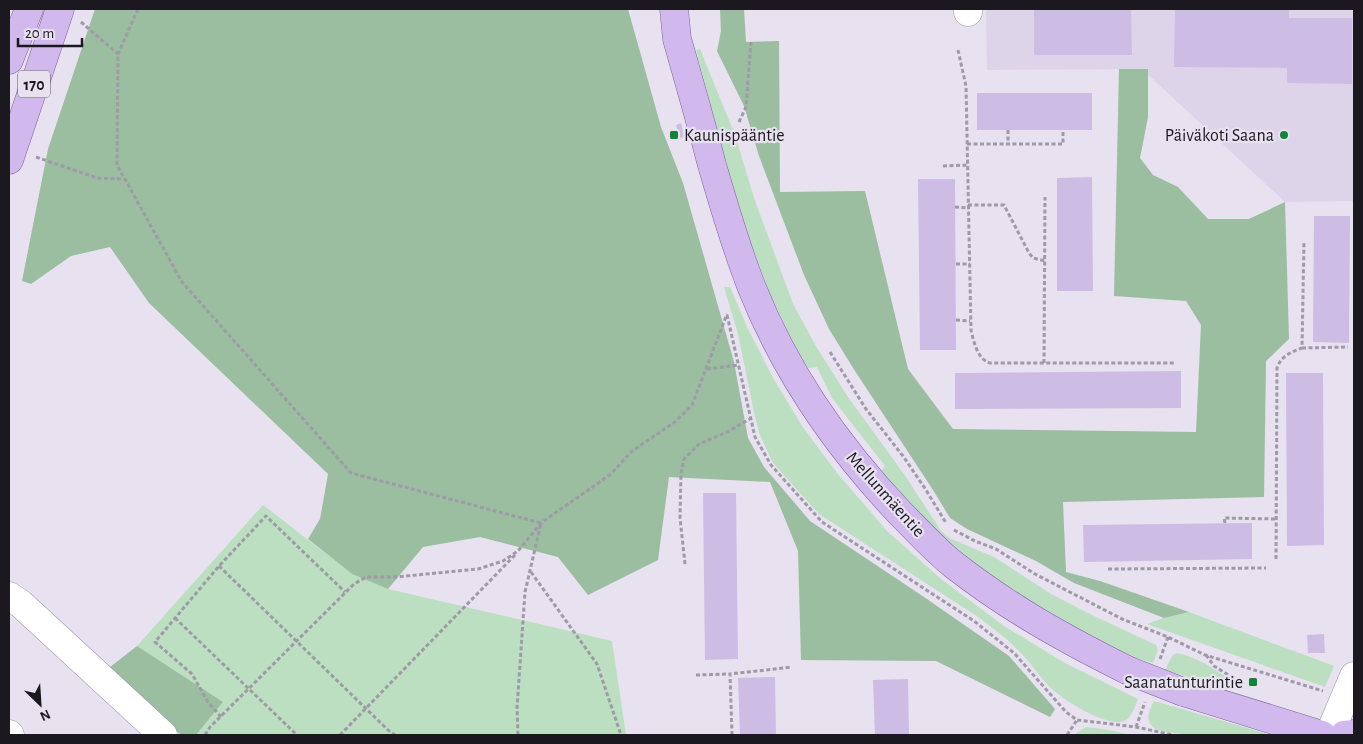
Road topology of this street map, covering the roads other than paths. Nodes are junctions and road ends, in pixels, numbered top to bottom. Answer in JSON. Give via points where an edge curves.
{"nodes":[{"id":1,"x":29,"y":9,"type":"edge"},
{"id":2,"x":656,"y":9,"type":"edge"},
{"id":3,"x":674,"y":9,"type":"edge"},
{"id":4,"x":69,"y":14,"type":"edge"},
{"id":5,"x":677,"y":39,"type":"junction"},
{"id":6,"x":9,"y":60,"type":"edge"},
{"id":7,"x":9,"y":160,"type":"edge"},
{"id":8,"x":9,"y":596,"type":"edge"},
{"id":9,"x":1354,"y":676,"type":"edge"},
{"id":10,"x":1354,"y":734,"type":"edge"},
{"id":11,"x":164,"y":735,"type":"edge"},
{"id":12,"x":1322,"y":735,"type":"edge"},
{"id":13,"x":1329,"y":735,"type":"edge"},
{"id":14,"x":1344,"y":735,"type":"edge"}],
"edges":[{"from":1,"to":6,"type":"main road","number":"170"},
{"from":2,"to":5,"type":"main road","name":"Mellunmäentie"},
{"from":3,"to":5,"type":"main road","name":"Mellunmäentie"},
{"from":4,"to":7,"type":"main road","number":"170"},
{"from":5,"to":12,"type":"main road","name":"Mellunmäentie","bridge":true,"via":[[725,209],[752,290],[791,371],[837,440],[873,484],[952,563],[1069,641],[1127,670],[1184,692]]},
{"from":8,"to":11,"type":"street"},
{"from":9,"to":13,"type":"street"},
{"from":10,"to":14,"type":"main road"}]}
